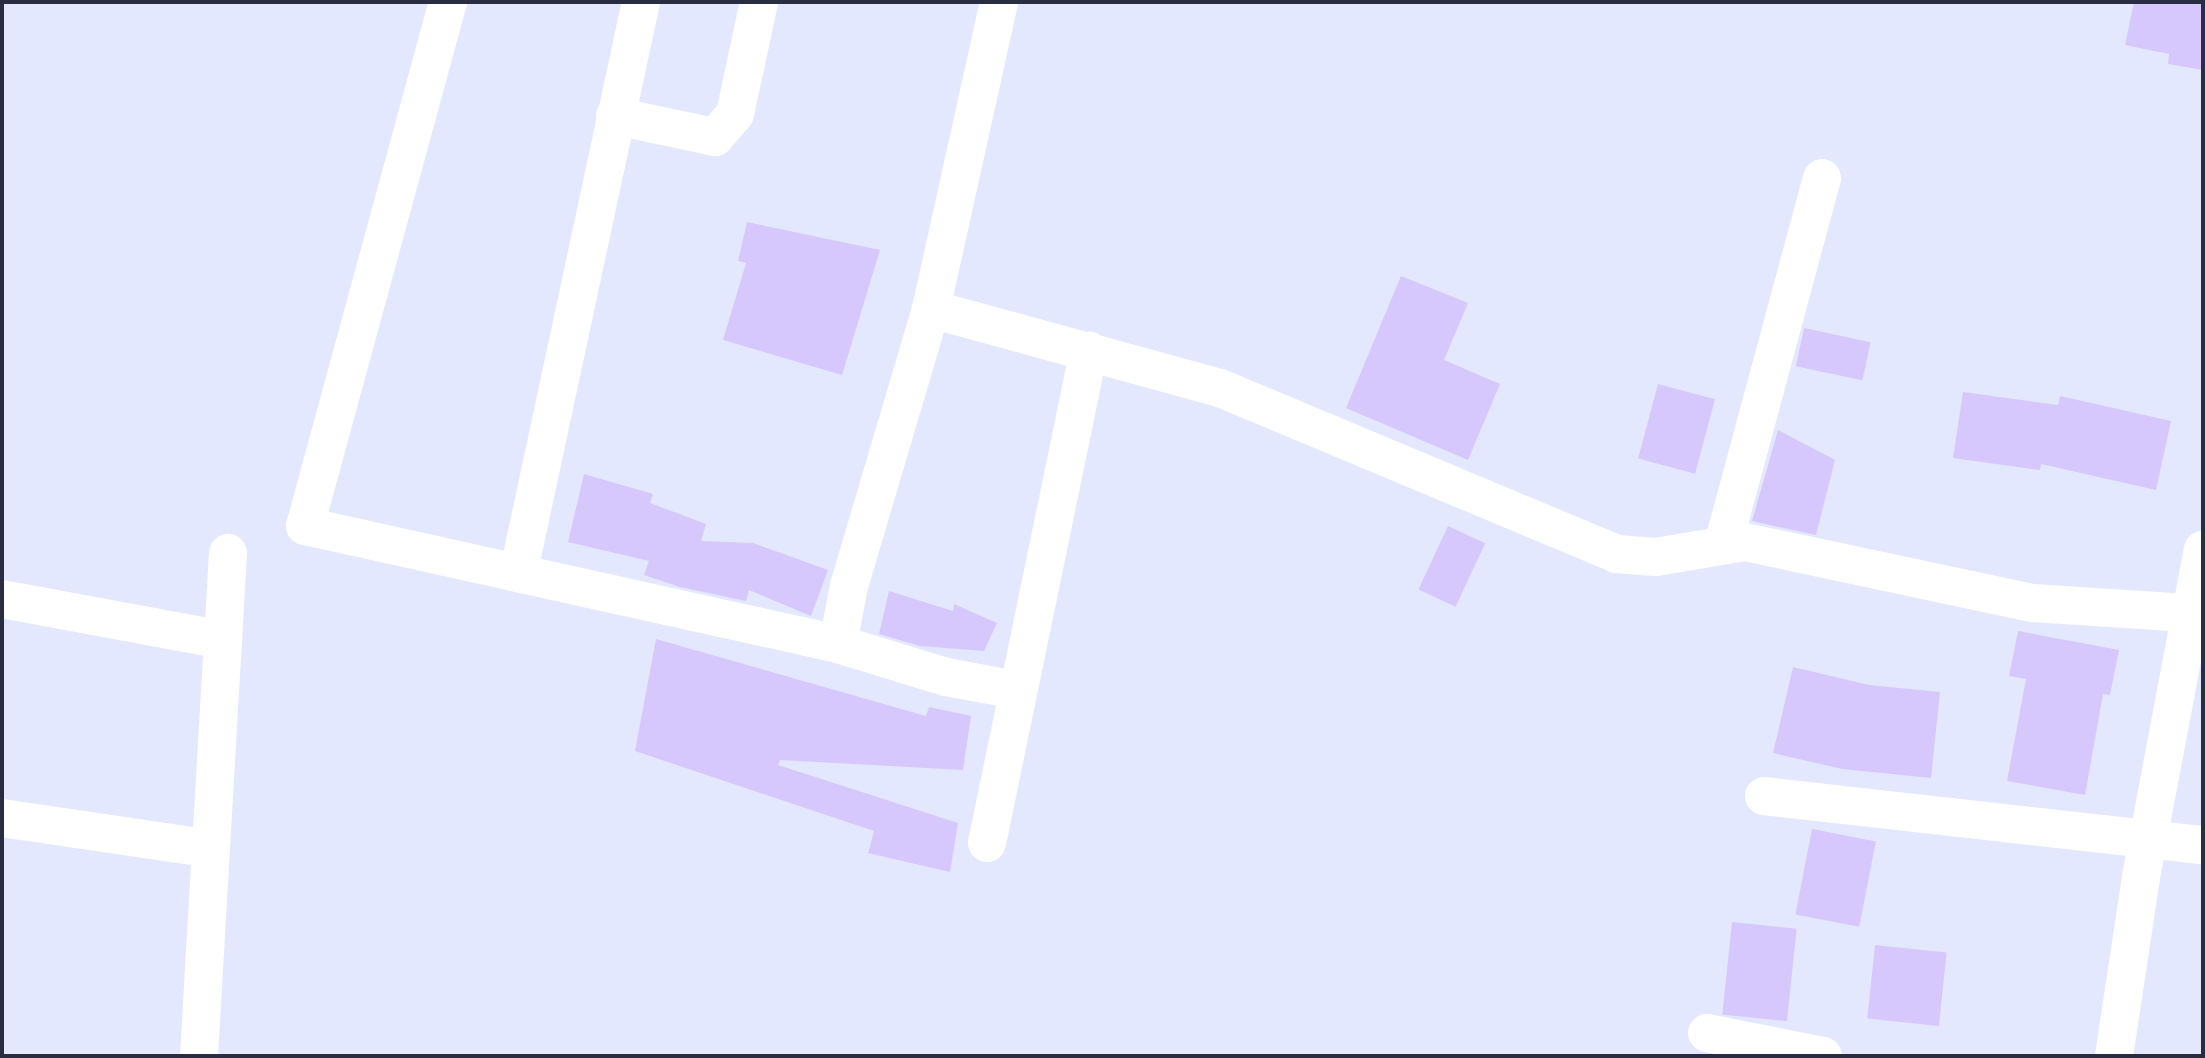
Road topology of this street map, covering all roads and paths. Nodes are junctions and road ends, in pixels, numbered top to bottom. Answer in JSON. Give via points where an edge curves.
{"nodes":[{"id":1,"x":448,"y":2,"type":"edge"},
{"id":2,"x":641,"y":2,"type":"edge"},
{"id":3,"x":760,"y":2,"type":"edge"},
{"id":4,"x":999,"y":2,"type":"edge"},
{"id":5,"x":615,"y":116,"type":"junction"},
{"id":6,"x":1822,"y":178,"type":"dead end"},
{"id":7,"x":931,"y":309,"type":"junction"},
{"id":8,"x":1089,"y":350,"type":"junction"},
{"id":9,"x":1723,"y":545,"type":"junction"},
{"id":10,"x":2203,"y":550,"type":"edge"},
{"id":11,"x":228,"y":553,"type":"dead end"},
{"id":12,"x":519,"y":570,"type":"junction"},
{"id":13,"x":2,"y":599,"type":"edge"},
{"id":14,"x":2197,"y":613,"type":"edge"},
{"id":15,"x":223,"y":640,"type":"junction"},
{"id":16,"x":838,"y":644,"type":"junction"},
{"id":17,"x":1016,"y":690,"type":"junction"},
{"id":18,"x":1764,"y":796,"type":"dead end"},
{"id":19,"x":2,"y":818,"type":"edge"},
{"id":20,"x":2149,"y":836,"type":"junction"},
{"id":21,"x":987,"y":844,"type":"dead end"},
{"id":22,"x":2203,"y":845,"type":"edge"},
{"id":23,"x":211,"y":849,"type":"junction"},
{"id":24,"x":1707,"y":1033,"type":"dead end"},
{"id":25,"x":199,"y":1056,"type":"edge"},
{"id":26,"x":1823,"y":1056,"type":"edge"},
{"id":27,"x":2113,"y":1056,"type":"edge"}],
"edges":[{"from":1,"to":12,"type":"street","via":[[305,526]]},
{"from":2,"to":5,"type":"street"},
{"from":3,"to":5,"type":"street","via":[[734,114],[715,137]]},
{"from":4,"to":7,"type":"street"},
{"from":5,"to":12,"type":"street"},
{"from":6,"to":9,"type":"street"},
{"from":7,"to":8,"type":"street"},
{"from":7,"to":16,"type":"street","via":[[849,586]]},
{"from":8,"to":9,"type":"street","via":[[1232,393],[1616,554],[1656,556]]},
{"from":8,"to":17,"type":"street"},
{"from":9,"to":14,"type":"street","via":[[1745,542],[2033,603]]},
{"from":10,"to":14,"type":"street"},
{"from":11,"to":15,"type":"street"},
{"from":12,"to":16,"type":"street"},
{"from":13,"to":15,"type":"street"},
{"from":14,"to":20,"type":"street"},
{"from":15,"to":23,"type":"street"},
{"from":16,"to":17,"type":"street","via":[[946,677]]},
{"from":17,"to":21,"type":"street"},
{"from":18,"to":20,"type":"street"},
{"from":19,"to":23,"type":"street"},
{"from":20,"to":22,"type":"street"},
{"from":20,"to":27,"type":"street"},
{"from":23,"to":25,"type":"street"},
{"from":24,"to":26,"type":"street"}]}
